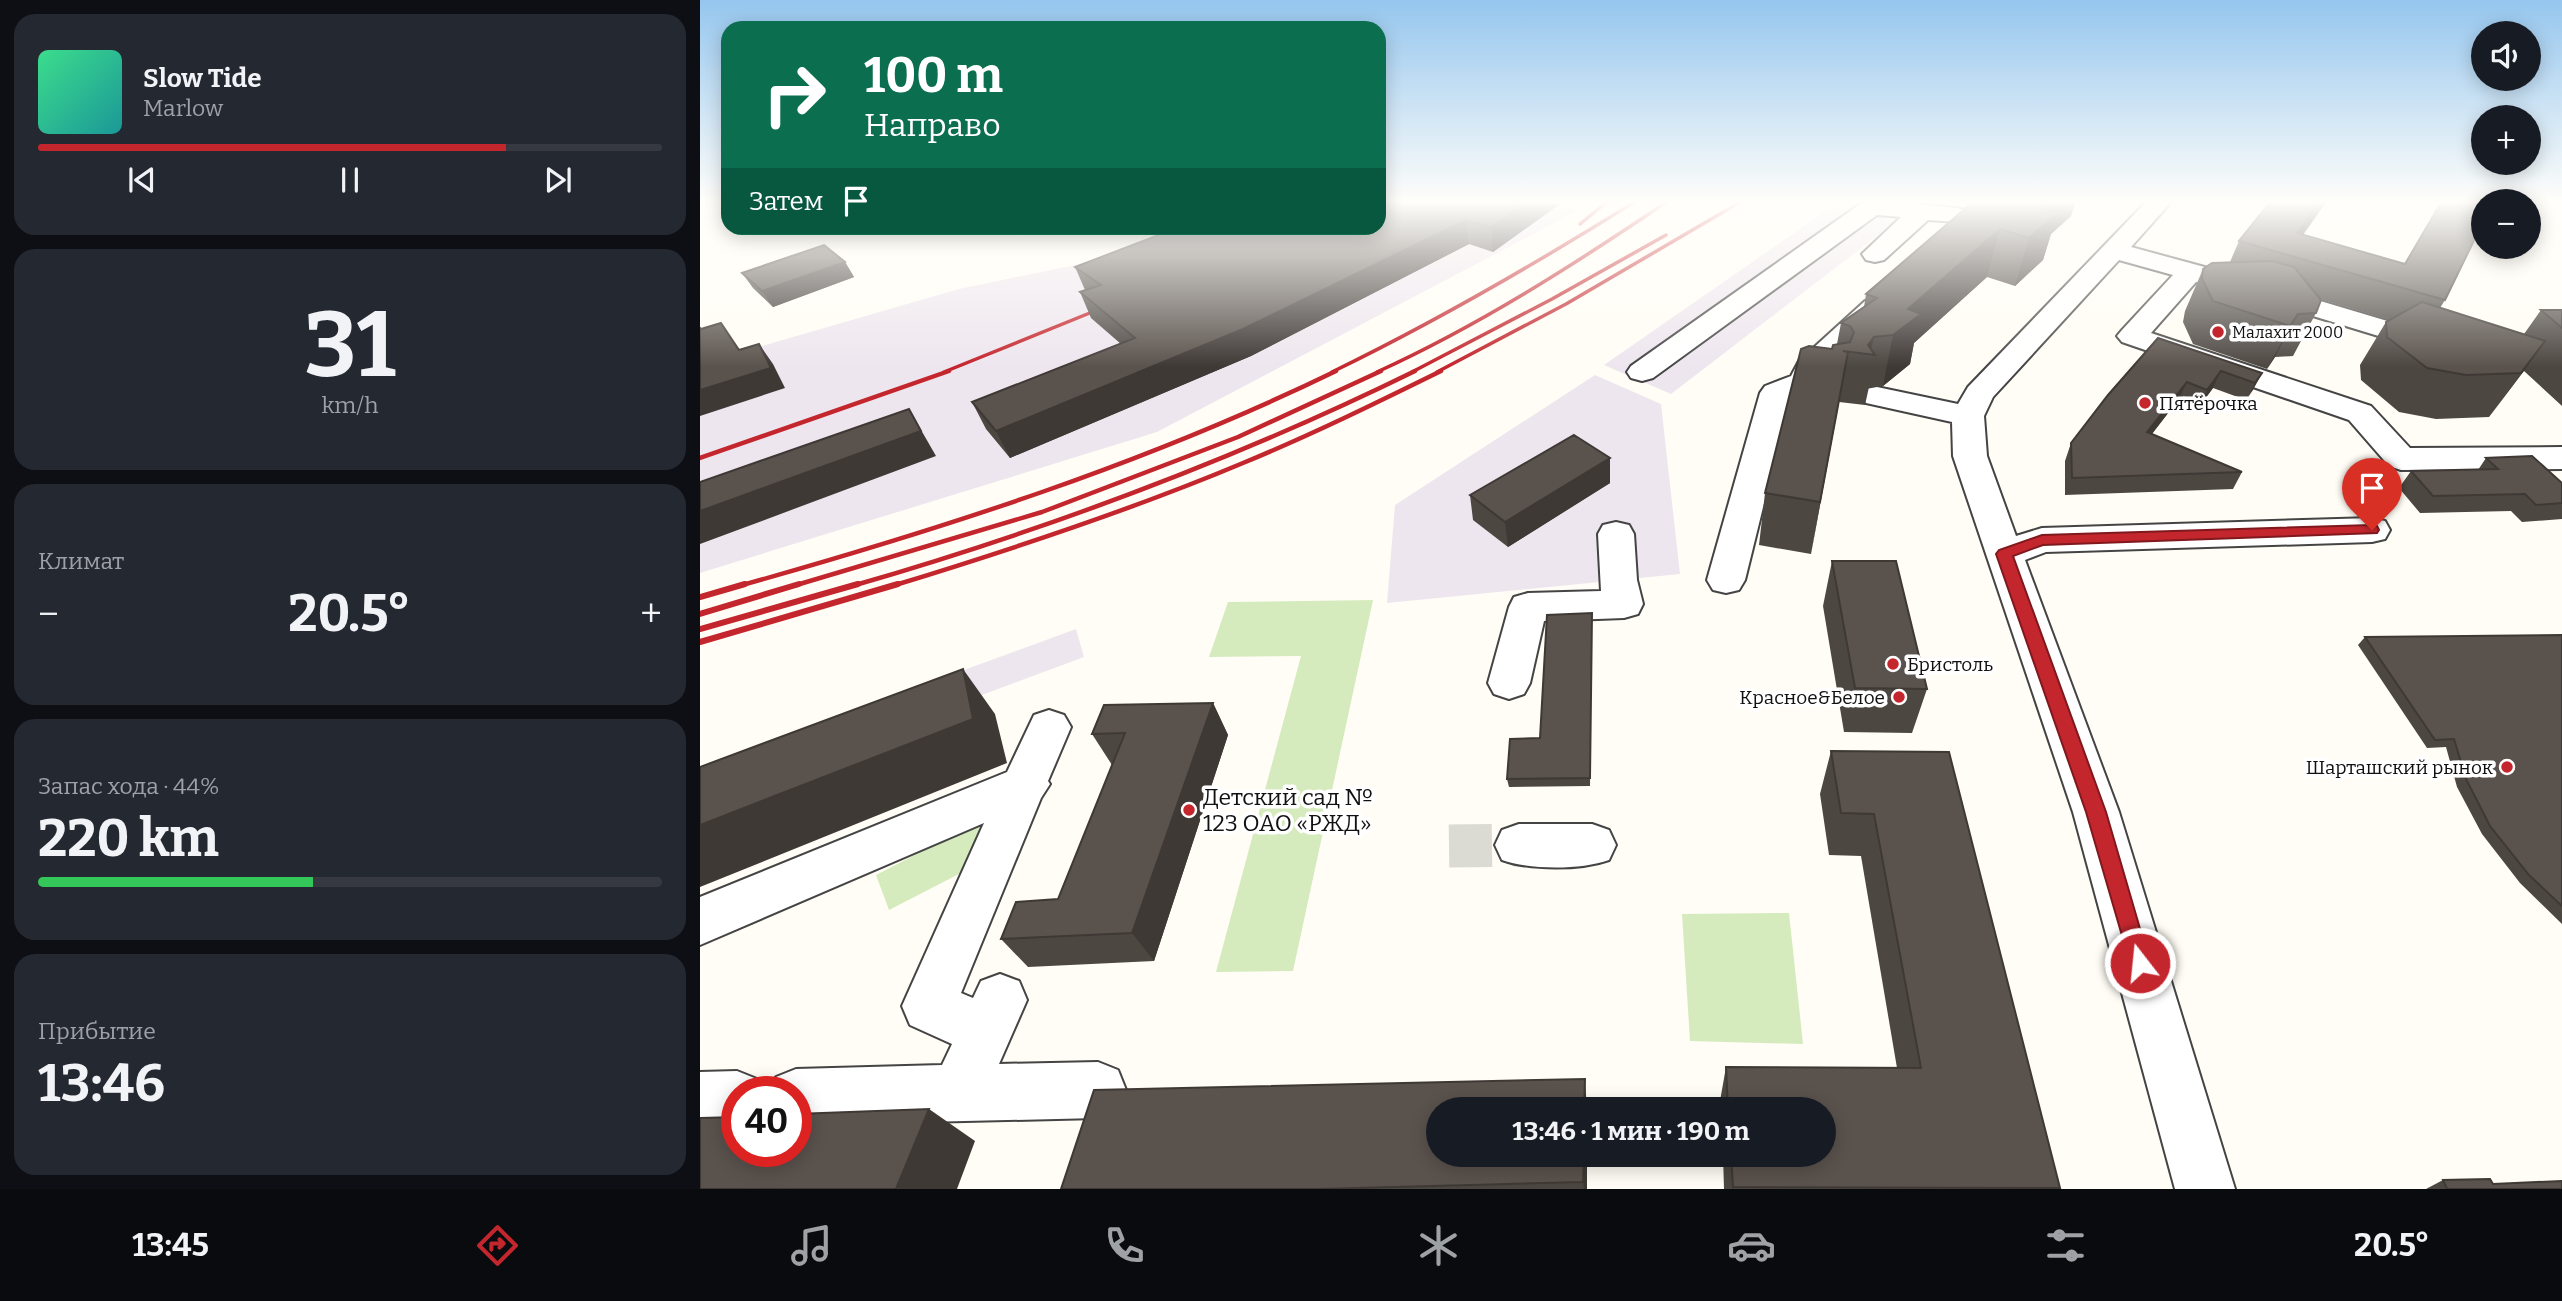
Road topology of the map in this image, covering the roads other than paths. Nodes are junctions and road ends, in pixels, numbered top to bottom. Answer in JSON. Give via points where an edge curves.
{"nodes":[{"id":1,"x":1803,"y":256,"type":"edge"},
{"id":2,"x":2108,"y":256,"type":"edge"},
{"id":3,"x":2138,"y":256,"type":"edge"},
{"id":4,"x":2191,"y":271,"type":"junction"},
{"id":5,"x":1897,"y":287,"type":"edge"},
{"id":6,"x":2439,"y":345,"type":"edge"},
{"id":7,"x":1642,"y":372,"type":"dead end"},
{"id":8,"x":1877,"y":396,"type":"edge"},
{"id":9,"x":1968,"y":416,"type":"junction"},
{"id":10,"x":2562,"y":458,"type":"edge"},
{"id":11,"x":2372,"y":530,"type":"dead end"},
{"id":12,"x":1616,"y":534,"type":"dead end"},
{"id":13,"x":2004,"y":554,"type":"junction"},
{"id":14,"x":1726,"y":580,"type":"dead end"},
{"id":15,"x":1509,"y":683,"type":"dead end"},
{"id":16,"x":1049,"y":727,"type":"dead end"},
{"id":17,"x":1027,"y":783,"type":"junction"},
{"id":18,"x":1519,"y":845,"type":"tunnel mouth"},
{"id":19,"x":1592,"y":845,"type":"dead end"},
{"id":20,"x":700,"y":921,"type":"edge"},
{"id":21,"x":1098,"y":1090,"type":"edge"},
{"id":22,"x":958,"y":1093,"type":"junction"},
{"id":23,"x":812,"y":1097,"type":"edge"},
{"id":24,"x":721,"y":1099,"type":"edge"},
{"id":25,"x":700,"y":1100,"type":"edge"},
{"id":26,"x":2205,"y":1189,"type":"edge"}],
"edges":[{"from":1,"to":7,"type":"street"},
{"from":2,"to":9,"type":"street","via":[[1998,371]]},
{"from":3,"to":4,"type":"street"},
{"from":4,"to":6,"type":"street"},
{"from":4,"to":10,"type":"street","via":[[2132,336],[2360,413],[2401,459]]},
{"from":5,"to":14,"type":"street","via":[[1810,367],[1816,383],[1776,393]]},
{"from":8,"to":9,"type":"street"},
{"from":9,"to":13,"type":"street","via":[[1970,456]]},
{"from":11,"to":13,"type":"street","via":[[2042,540]]},
{"from":12,"to":15,"type":"street","via":[[1624,604],[1528,607]]},
{"from":13,"to":26,"type":"street","via":[[2096,812]]},
{"from":16,"to":17,"type":"street"},
{"from":17,"to":20,"type":"street"},
{"from":17,"to":22,"type":"street","via":[[929,1006],[993,1015]]},
{"from":18,"to":19,"type":"street"},
{"from":21,"to":22,"type":"street"},
{"from":22,"to":23,"type":"street"},
{"from":24,"to":25,"type":"street"}]}
